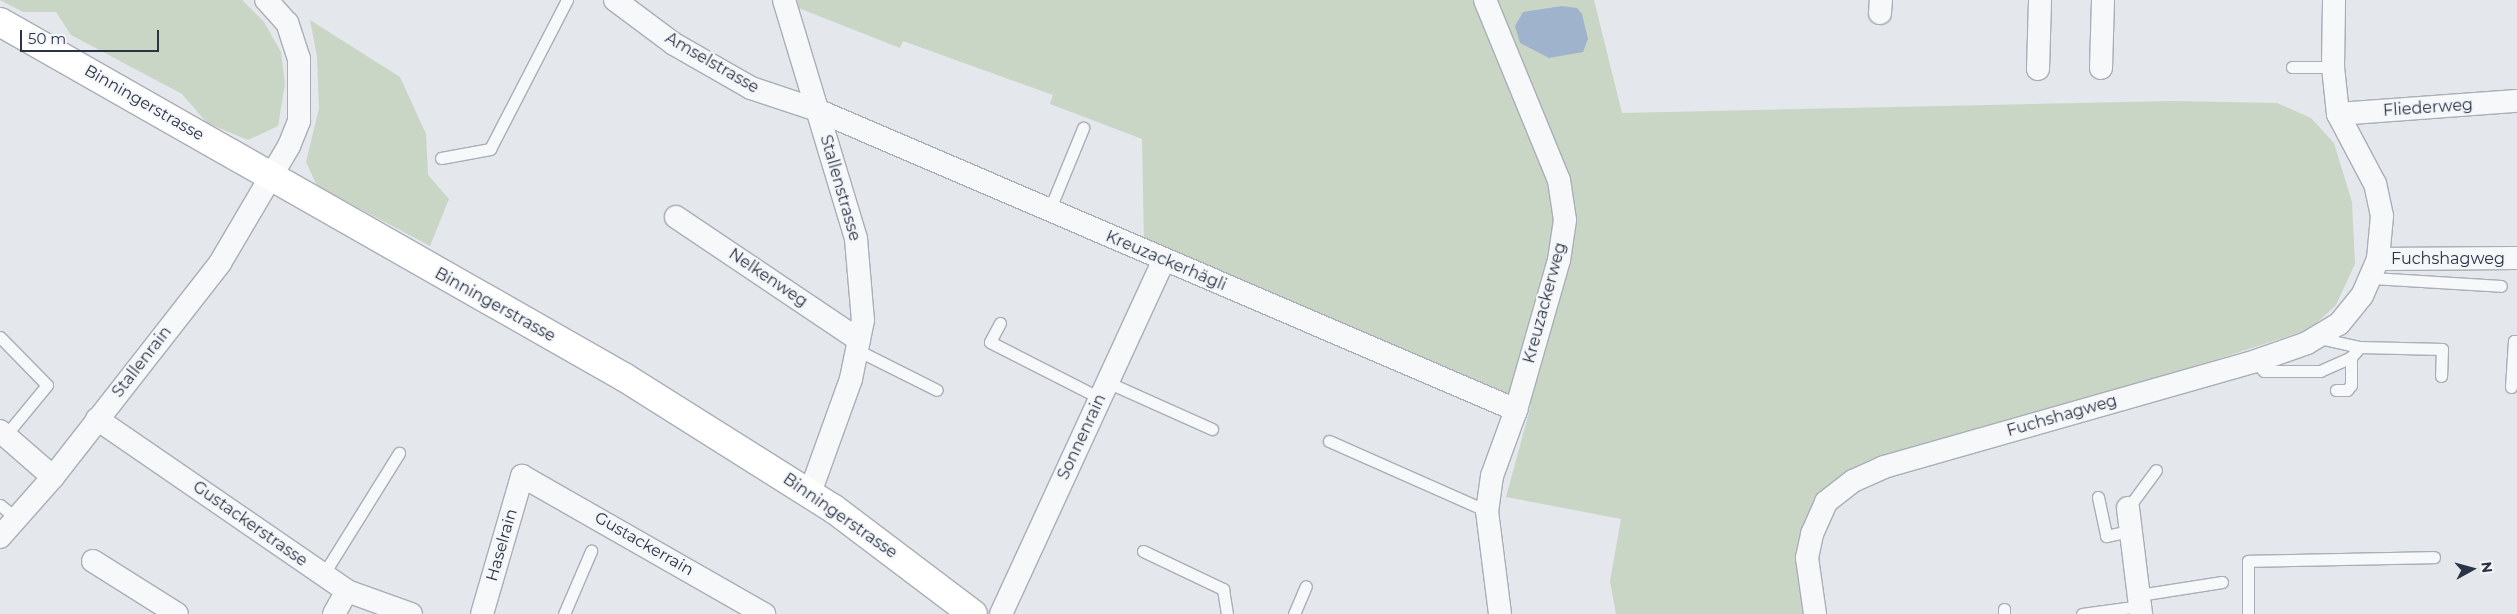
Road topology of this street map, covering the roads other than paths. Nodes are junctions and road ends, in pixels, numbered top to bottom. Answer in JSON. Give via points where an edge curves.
{"nodes":[{"id":1,"x":266,"y":0,"type":"edge"},
{"id":2,"x":567,"y":0,"type":"edge"},
{"id":3,"x":616,"y":0,"type":"edge"},
{"id":4,"x":784,"y":0,"type":"edge"},
{"id":5,"x":1485,"y":0,"type":"edge"},
{"id":6,"x":2040,"y":0,"type":"edge"},
{"id":7,"x":2103,"y":0,"type":"edge"},
{"id":8,"x":2334,"y":0,"type":"edge"},
{"id":9,"x":0,"y":22,"type":"edge"},
{"id":10,"x":2292,"y":67,"type":"dead end"},
{"id":11,"x":2334,"y":67,"type":"junction"},
{"id":12,"x":2101,"y":68,"type":"dead end"},
{"id":13,"x":2038,"y":69,"type":"dead end"},
{"id":14,"x":2517,"y":101,"type":"edge"},
{"id":15,"x":817,"y":110,"type":"junction"},
{"id":16,"x":2338,"y":114,"type":"junction"},
{"id":17,"x":1083,"y":128,"type":"dead end"},
{"id":18,"x":441,"y":158,"type":"dead end"},
{"id":19,"x":271,"y":177,"type":"junction"},
{"id":20,"x":1050,"y":211,"type":"junction"},
{"id":21,"x":676,"y":217,"type":"dead end"},
{"id":22,"x":2517,"y":258,"type":"edge"},
{"id":23,"x":1164,"y":260,"type":"junction"},
{"id":24,"x":2375,"y":269,"type":"junction"},
{"id":25,"x":2501,"y":286,"type":"dead end"},
{"id":26,"x":1000,"y":323,"type":"dead end"},
{"id":27,"x":0,"y":337,"type":"edge"},
{"id":28,"x":2319,"y":338,"type":"junction"},
{"id":29,"x":2515,"y":341,"type":"edge"},
{"id":30,"x":858,"y":345,"type":"junction"},
{"id":31,"x":2360,"y":347,"type":"junction"},
{"id":32,"x":2351,"y":357,"type":"junction"},
{"id":33,"x":2254,"y":361,"type":"junction"},
{"id":34,"x":2442,"y":376,"type":"dead end"},
{"id":35,"x":2511,"y":387,"type":"dead end"},
{"id":36,"x":937,"y":390,"type":"dead end"},
{"id":37,"x":1104,"y":390,"type":"junction"},
{"id":38,"x":2336,"y":390,"type":"dead end"},
{"id":39,"x":1516,"y":410,"type":"junction"},
{"id":40,"x":97,"y":419,"type":"junction"},
{"id":41,"x":1212,"y":429,"type":"dead end"},
{"id":42,"x":2,"y":434,"type":"edge"},
{"id":43,"x":1329,"y":441,"type":"dead end"},
{"id":44,"x":399,"y":453,"type":"dead end"},
{"id":45,"x":2156,"y":470,"type":"dead end"},
{"id":46,"x":522,"y":476,"type":"joint"},
{"id":47,"x":52,"y":477,"type":"junction"},
{"id":48,"x":810,"y":493,"type":"junction"},
{"id":49,"x":2098,"y":497,"type":"dead end"},
{"id":50,"x":2128,"y":508,"type":"joint"},
{"id":51,"x":8,"y":511,"type":"edge"},
{"id":52,"x":1487,"y":511,"type":"junction"},
{"id":53,"x":2130,"y":531,"type":"junction"},
{"id":54,"x":0,"y":536,"type":"edge"},
{"id":55,"x":592,"y":550,"type":"dead end"},
{"id":56,"x":1143,"y":551,"type":"dead end"},
{"id":57,"x":2434,"y":557,"type":"dead end"},
{"id":58,"x":93,"y":561,"type":"dead end"},
{"id":59,"x":323,"y":575,"type":"junction"},
{"id":60,"x":2222,"y":582,"type":"dead end"},
{"id":61,"x":1306,"y":586,"type":"dead end"},
{"id":62,"x":347,"y":592,"type":"junction"},
{"id":63,"x":2140,"y":605,"type":"edge"},
{"id":64,"x":177,"y":614,"type":"edge"},
{"id":65,"x":334,"y":614,"type":"edge"},
{"id":66,"x":411,"y":614,"type":"edge"},
{"id":67,"x":482,"y":614,"type":"edge"},
{"id":68,"x":564,"y":614,"type":"edge"},
{"id":69,"x":764,"y":614,"type":"edge"},
{"id":70,"x":973,"y":614,"type":"edge"},
{"id":71,"x":1001,"y":614,"type":"edge"},
{"id":72,"x":1226,"y":614,"type":"edge"},
{"id":73,"x":1294,"y":614,"type":"edge"},
{"id":74,"x":1500,"y":614,"type":"edge"},
{"id":75,"x":1815,"y":614,"type":"edge"},
{"id":76,"x":2082,"y":614,"type":"edge"},
{"id":77,"x":2248,"y":614,"type":"edge"}],
"edges":[{"from":1,"to":19,"type":"street","name":"Stallenrain","via":[[287,23],[299,59],[301,88],[299,121]]},
{"from":2,"to":18,"type":"lane","via":[[490,149]]},
{"from":3,"to":15,"type":"street","name":"Amselstrasse","via":[[674,44],[751,88]]},
{"from":4,"to":15,"type":"street","name":"Stallenstrasse"},
{"from":5,"to":39,"type":"street","name":"Kreuzackerweg","via":[[1559,180],[1565,220],[1560,260]]},
{"from":6,"to":13,"type":"street"},
{"from":7,"to":12,"type":"street"},
{"from":8,"to":11,"type":"street","name":"Fuchshagweg"},
{"from":9,"to":19,"type":"main road","name":"Binningerstrasse"},
{"from":10,"to":11,"type":"lane"},
{"from":11,"to":16,"type":"street","name":"Fuchshagweg"},
{"from":14,"to":16,"type":"street","name":"Fliederweg"},
{"from":15,"to":20,"type":"street","name":"Kreuzackerhägli"},
{"from":15,"to":30,"type":"street","name":"Stallenstrasse","via":[[856,239],[863,320]]},
{"from":16,"to":24,"type":"street","name":"Fuchshagweg","via":[[2375,184],[2382,216]]},
{"from":17,"to":20,"type":"lane"},
{"from":19,"to":40,"type":"street","name":"Stallenrain","via":[[220,264]]},
{"from":19,"to":48,"type":"main road","name":"Binningerstrasse","via":[[624,377]]},
{"from":20,"to":23,"type":"street","name":"Kreuzackerhägli"},
{"from":21,"to":30,"type":"street","name":"Nelkenweg"},
{"from":22,"to":24,"type":"street","name":"Fuchshagweg"},
{"from":23,"to":37,"type":"street","name":"Sonnenrain"},
{"from":23,"to":39,"type":"street","name":"Kreuzackerhägli"},
{"from":24,"to":25,"type":"lane"},
{"from":24,"to":28,"type":"street","name":"Fuchshagweg","via":[[2362,296],[2339,324]]},
{"from":26,"to":37,"type":"lane","via":[[990,342]]},
{"from":27,"to":42,"type":"lane","via":[[47,385]]},
{"from":28,"to":31,"type":"lane"},
{"from":28,"to":33,"type":"street","name":"Fuchshagweg"},
{"from":29,"to":35,"type":"lane"},
{"from":30,"to":36,"type":"lane"},
{"from":30,"to":48,"type":"street","name":"Stallenstrasse","via":[[851,379]]},
{"from":31,"to":32,"type":"lane"},
{"from":31,"to":34,"type":"lane","via":[[2442,349]]},
{"from":32,"to":33,"type":"lane","via":[[2320,371],[2264,371]]},
{"from":32,"to":38,"type":"lane","via":[[2351,386],[2347,390]]},
{"from":33,"to":75,"type":"street","name":"Fuchshagweg","via":[[1884,467],[1853,482],[1826,502],[1812,534],[1807,558]]},
{"from":37,"to":41,"type":"lane"},
{"from":37,"to":71,"type":"street","name":"Sonnenrain"},
{"from":39,"to":52,"type":"street","name":"Kreuzackerweg","via":[[1492,476]]},
{"from":40,"to":47,"type":"street","name":"Stallenrain"},
{"from":40,"to":59,"type":"street","name":"Gustackerstrasse"},
{"from":42,"to":47,"type":"street"},
{"from":43,"to":52,"type":"lane"},
{"from":44,"to":59,"type":"lane"},
{"from":45,"to":50,"type":"lane"},
{"from":46,"to":67,"type":"street","name":"Haselrain"},
{"from":46,"to":69,"type":"street","name":"Gustackerrain"},
{"from":47,"to":51,"type":"street","name":"Stallenrain"},
{"from":48,"to":70,"type":"main road","name":"Binningerstrasse"},
{"from":49,"to":53,"type":"lane","via":[[2106,536]]},
{"from":50,"to":53,"type":"street"},
{"from":51,"to":54,"type":"street","name":"Stallenrain"},
{"from":52,"to":74,"type":"street","name":"Kreuzackerweg"},
{"from":53,"to":63,"type":"street"},
{"from":55,"to":68,"type":"lane"},
{"from":56,"to":72,"type":"lane","via":[[1223,589]]},
{"from":57,"to":77,"type":"lane","via":[[2248,561]]},
{"from":58,"to":64,"type":"street"},
{"from":59,"to":62,"type":"street","name":"Gustackerstrasse"},
{"from":60,"to":63,"type":"lane"},
{"from":61,"to":73,"type":"lane"},
{"from":62,"to":65,"type":"street"},
{"from":62,"to":66,"type":"street","name":"Gustackerstrasse"},
{"from":63,"to":76,"type":"lane"}]}
